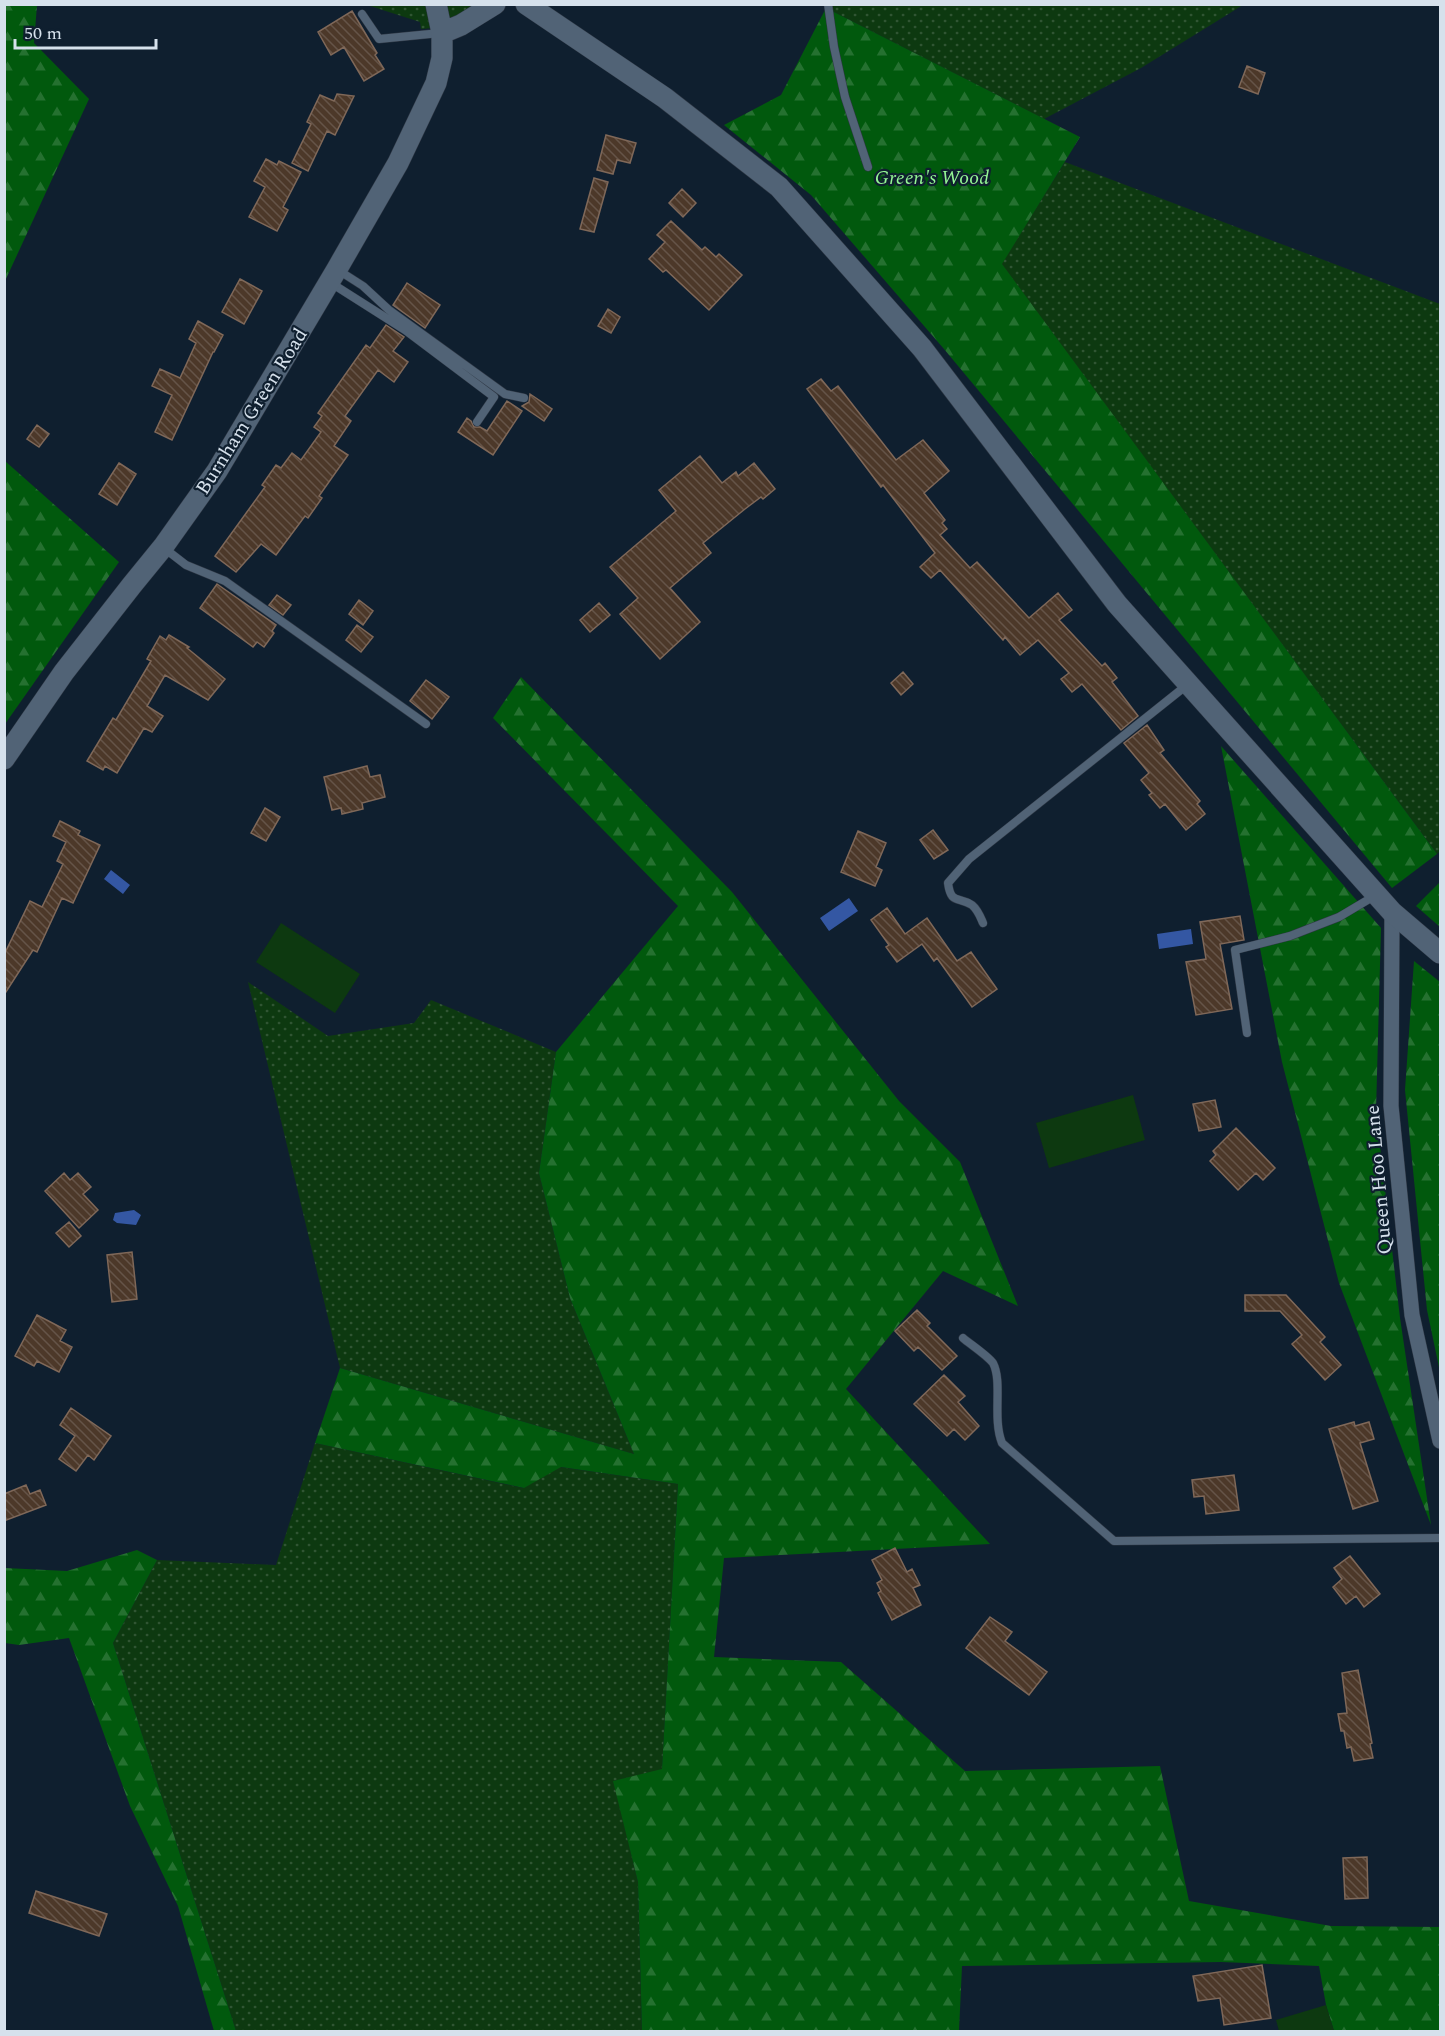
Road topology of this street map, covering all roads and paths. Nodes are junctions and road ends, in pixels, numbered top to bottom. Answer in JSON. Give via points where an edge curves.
{"nodes":[{"id":1,"x":436,"y":4,"type":"edge"},
{"id":2,"x":495,"y":4,"type":"edge"},
{"id":3,"x":526,"y":4,"type":"edge"},
{"id":4,"x":828,"y":4,"type":"edge"},
{"id":5,"x":362,"y":14,"type":"dead end"},
{"id":6,"x":442,"y":33,"type":"junction"},
{"id":7,"x":868,"y":167,"type":"dead end"},
{"id":8,"x":333,"y":276,"type":"junction"},
{"id":9,"x":524,"y":398,"type":"dead end"},
{"id":10,"x":477,"y":422,"type":"dead end"},
{"id":11,"x":163,"y":547,"type":"junction"},
{"id":12,"x":1188,"y":684,"type":"junction"},
{"id":13,"x":426,"y":724,"type":"dead end"},
{"id":14,"x":4,"y":759,"type":"edge"},
{"id":15,"x":1377,"y":894,"type":"junction"},
{"id":16,"x":1392,"y":912,"type":"junction"},
{"id":17,"x":983,"y":923,"type":"dead end"},
{"id":18,"x":1440,"y":953,"type":"edge"},
{"id":19,"x":1246,"y":1033,"type":"dead end"},
{"id":20,"x":963,"y":1338,"type":"dead end"},
{"id":21,"x":1440,"y":1441,"type":"edge"},
{"id":22,"x":1440,"y":1538,"type":"edge"}],
"edges":[{"from":1,"to":6,"type":"street","name":"Burnham Green Road"},
{"from":2,"to":6,"type":"street"},
{"from":3,"to":12,"type":"street","via":[[665,98],[779,187],[922,348],[1117,604]]},
{"from":4,"to":7,"type":"lane","via":[[845,97]]},
{"from":5,"to":6,"type":"lane","via":[[379,39]]},
{"from":6,"to":8,"type":"street","name":"Burnham Green Road","via":[[442,58],[435,83],[398,163]]},
{"from":8,"to":9,"type":"lane","via":[[363,286],[389,310],[505,394]]},
{"from":8,"to":10,"type":"lane","via":[[494,397]]},
{"from":8,"to":11,"type":"street","name":"Burnham Green Road","via":[[216,471]]},
{"from":11,"to":13,"type":"lane","via":[[186,565],[225,580]]},
{"from":11,"to":14,"type":"street","name":"Burnham Green Road","via":[[63,672]]},
{"from":12,"to":15,"type":"street"},
{"from":12,"to":17,"type":"lane","via":[[969,859],[948,884],[950,894],[971,904]]},
{"from":15,"to":16,"type":"street"},
{"from":15,"to":19,"type":"lane","via":[[1339,917],[1290,936],[1235,950]]},
{"from":16,"to":18,"type":"street"},
{"from":16,"to":21,"type":"street","name":"Queen Hoo Lane","via":[[1392,1118],[1412,1315]]},
{"from":20,"to":22,"type":"lane","via":[[992,1362],[1002,1443],[1114,1541]]}]}
